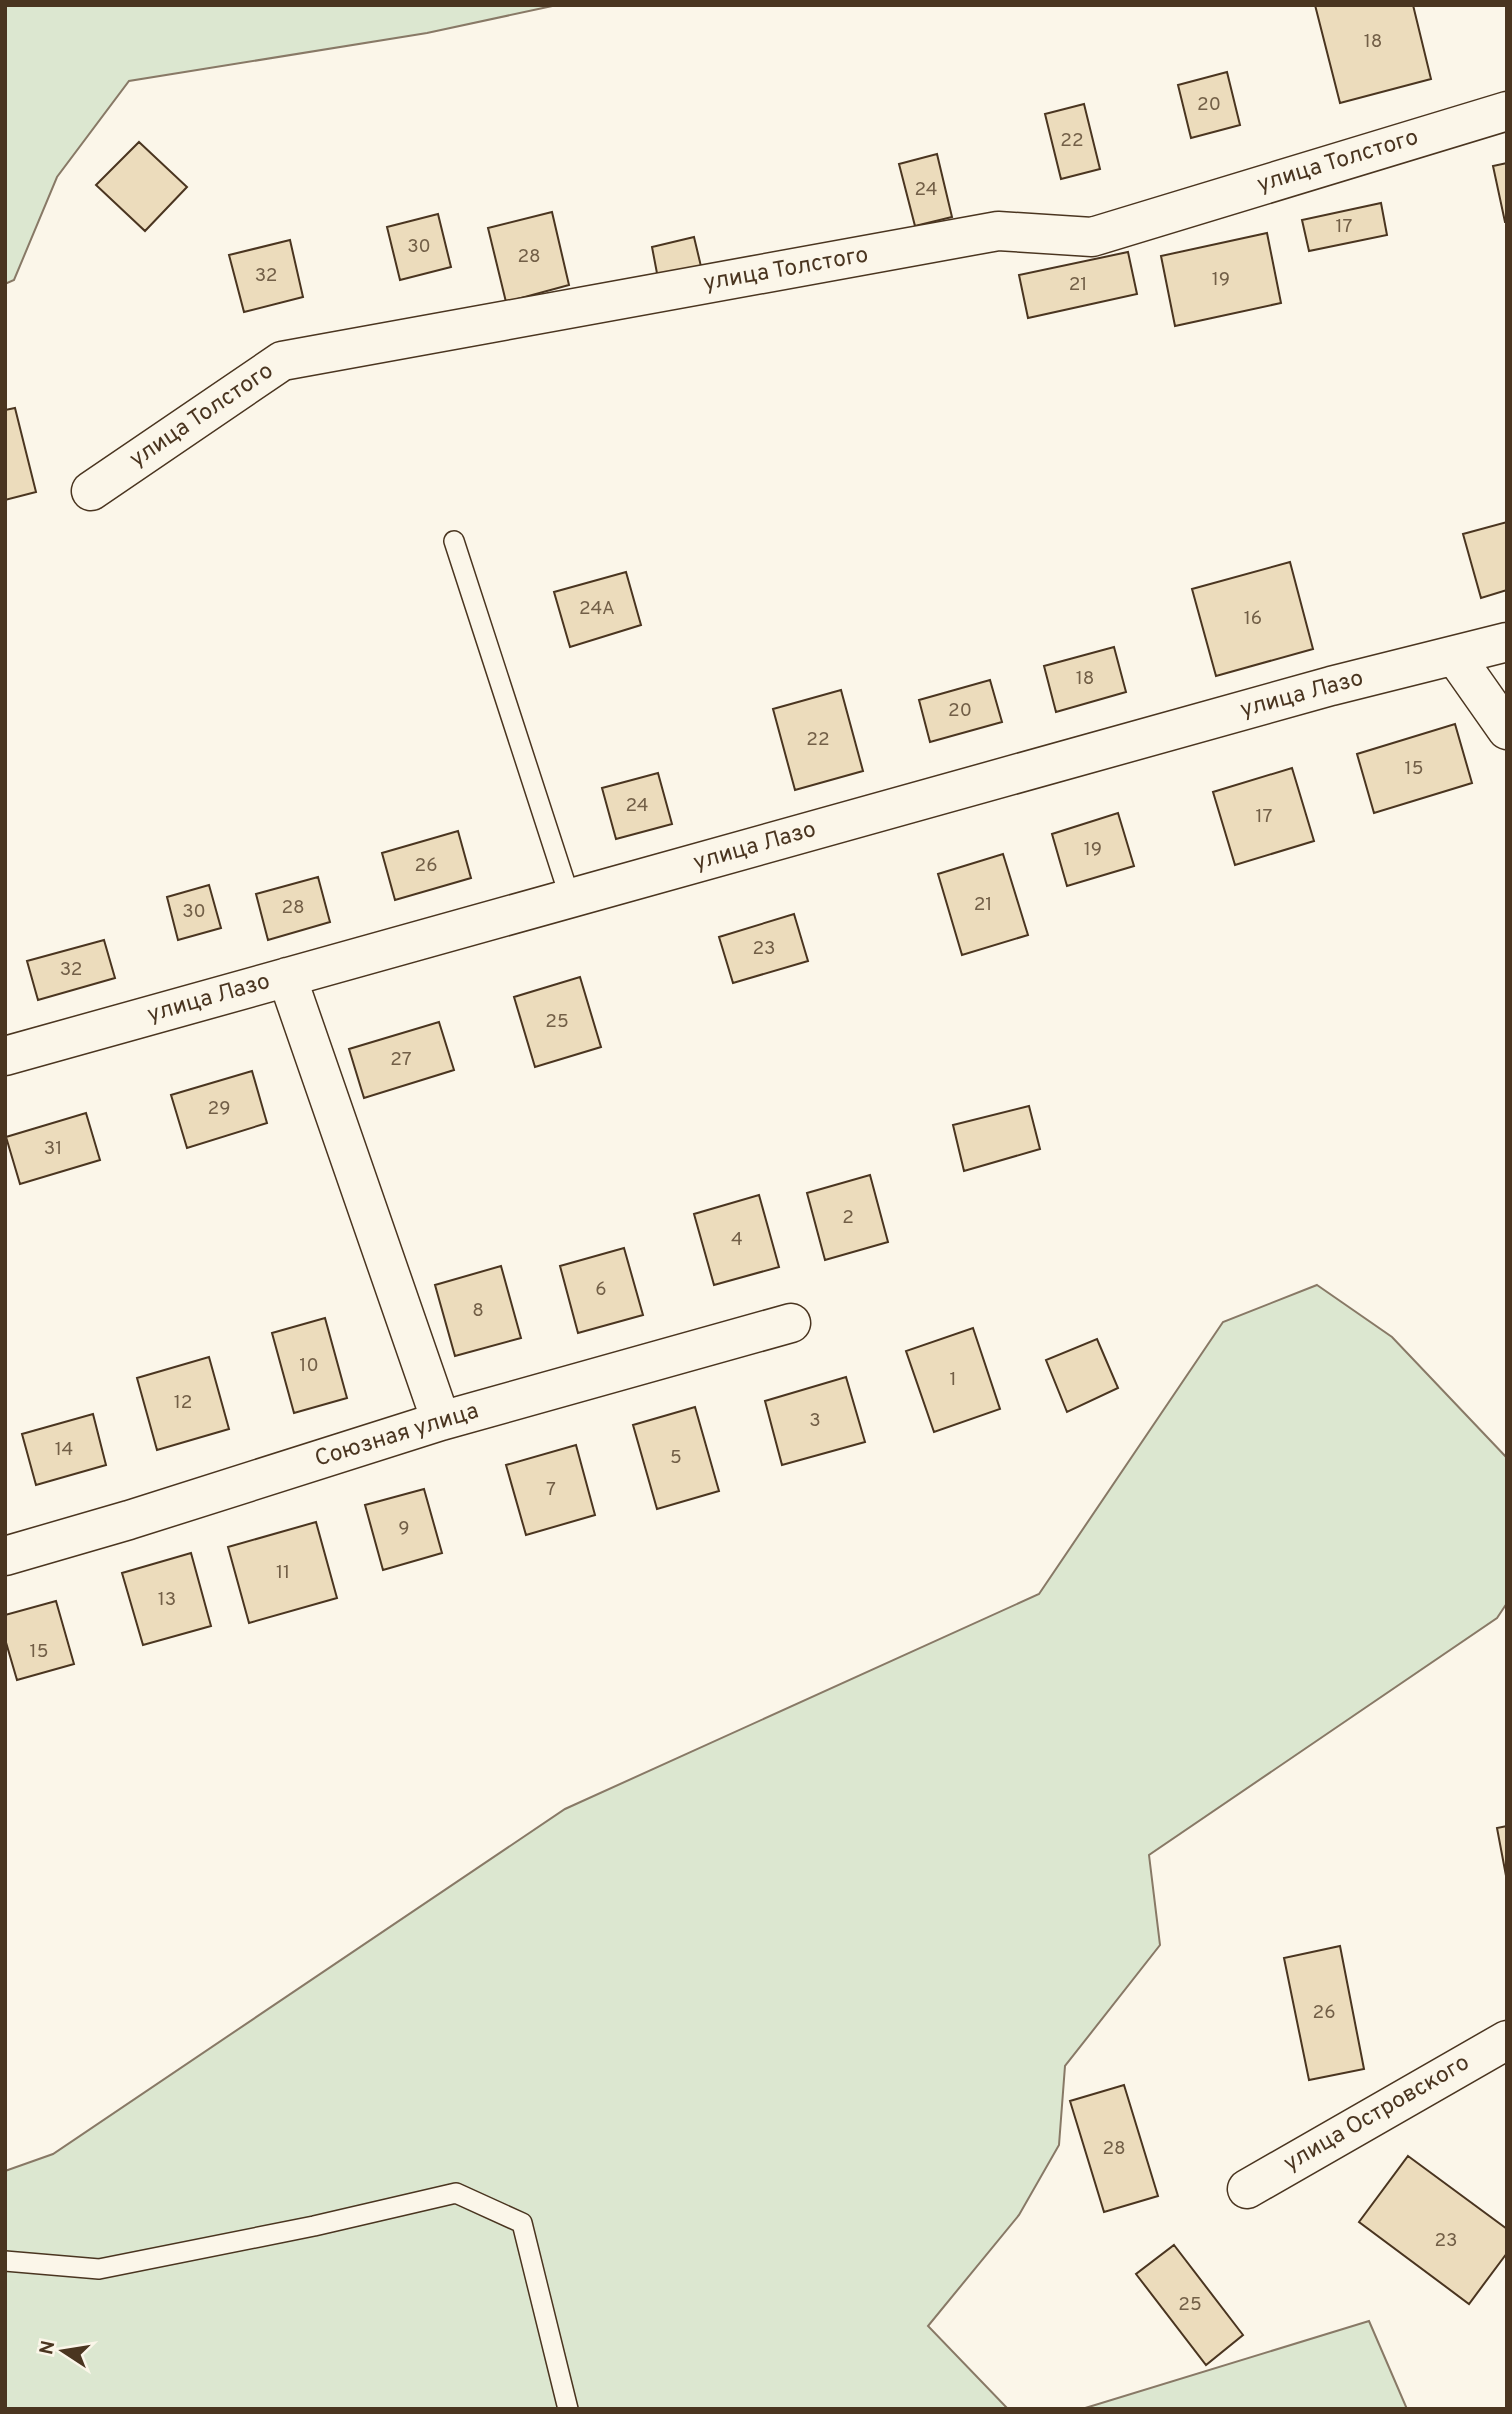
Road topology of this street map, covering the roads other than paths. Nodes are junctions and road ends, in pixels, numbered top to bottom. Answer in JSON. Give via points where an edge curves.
{"nodes":[{"id":1,"x":1507,"y":111,"type":"edge"},
{"id":2,"x":91,"y":491,"type":"dead end"},
{"id":3,"x":454,"y":541,"type":"dead end"},
{"id":4,"x":1507,"y":642,"type":"edge"},
{"id":5,"x":1455,"y":656,"type":"junction"},
{"id":6,"x":1507,"y":730,"type":"edge"},
{"id":7,"x":570,"y":898,"type":"junction"},
{"id":8,"x":287,"y":977,"type":"junction"},
{"id":9,"x":5,"y":1056,"type":"edge"},
{"id":10,"x":791,"y":1323,"type":"dead end"},
{"id":11,"x":441,"y":1421,"type":"junction"},
{"id":12,"x":5,"y":1556,"type":"edge"},
{"id":13,"x":1507,"y":2040,"type":"edge"},
{"id":14,"x":1247,"y":2189,"type":"dead end"},
{"id":15,"x":5,"y":2261,"type":"edge"},
{"id":16,"x":568,"y":2409,"type":"edge"}],
"edges":[{"from":1,"to":2,"type":"street","name":"улица Толстого","via":[[1092,237],[998,231],[282,361]]},
{"from":3,"to":7,"type":"lane"},
{"from":4,"to":5,"type":"street","name":"улица Лазо"},
{"from":5,"to":6,"type":"street"},
{"from":5,"to":7,"type":"street","name":"улица Лазо","via":[[1317,690]]},
{"from":7,"to":8,"type":"street","name":"улица Лазо"},
{"from":8,"to":9,"type":"street","name":"улица Лазо"},
{"from":8,"to":11,"type":"street"},
{"from":10,"to":11,"type":"street","name":"Союзная улица"},
{"from":11,"to":12,"type":"street","name":"Союзная улица"},
{"from":13,"to":14,"type":"street","name":"улица Островского"},
{"from":15,"to":16,"type":"lane","via":[[99,2269],[457,2193],[522,2223]]}]}
